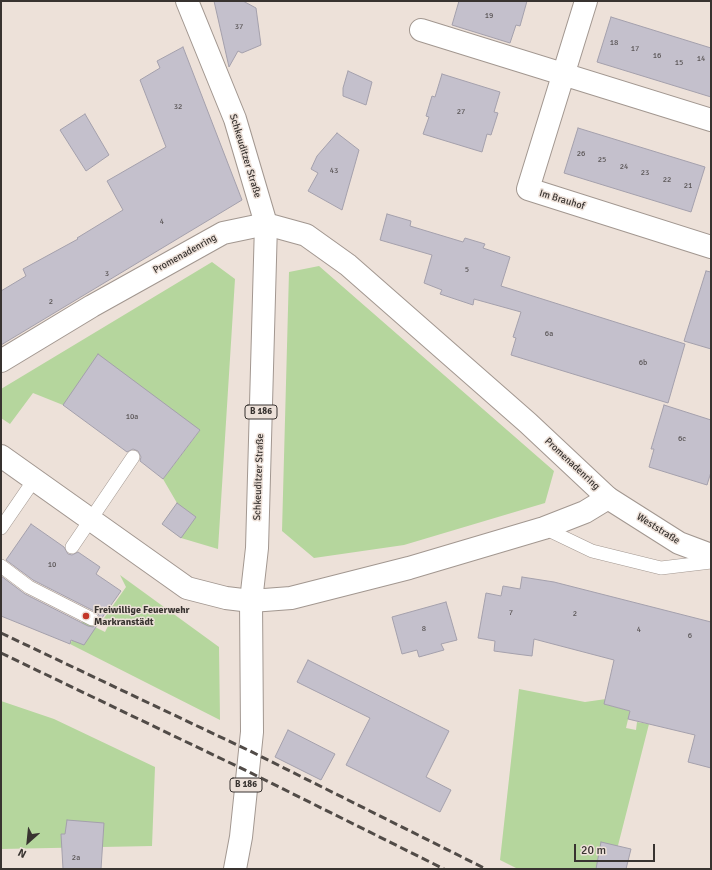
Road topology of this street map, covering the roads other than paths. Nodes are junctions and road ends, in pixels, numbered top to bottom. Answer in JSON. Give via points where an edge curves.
{"nodes":[{"id":1,"x":187,"y":1,"type":"edge"},
{"id":2,"x":586,"y":1,"type":"edge"},
{"id":3,"x":421,"y":30,"type":"dead end"},
{"id":4,"x":562,"y":74,"type":"junction"},
{"id":5,"x":711,"y":120,"type":"edge"},
{"id":6,"x":266,"y":224,"type":"junction"},
{"id":7,"x":711,"y":247,"type":"edge"},
{"id":8,"x":1,"y":361,"type":"edge"},
{"id":9,"x":1,"y":456,"type":"edge"},
{"id":10,"x":133,"y":457,"type":"dead end"},
{"id":11,"x":34,"y":480,"type":"junction"},
{"id":12,"x":608,"y":498,"type":"junction"},
{"id":13,"x":91,"y":520,"type":"junction"},
{"id":14,"x":1,"y":528,"type":"edge"},
{"id":15,"x":544,"y":528,"type":"junction"},
{"id":16,"x":72,"y":547,"type":"dead end"},
{"id":17,"x":711,"y":554,"type":"edge"},
{"id":18,"x":711,"y":562,"type":"edge"},
{"id":19,"x":1,"y":566,"type":"edge"},
{"id":20,"x":251,"y":601,"type":"junction"},
{"id":21,"x":92,"y":618,"type":"dead end"},
{"id":22,"x":235,"y":869,"type":"edge"}],
"edges":[{"from":1,"to":6,"type":"street","name":"Schkeuditzer Straße","number":"B 186","via":[[235,119]]},
{"from":2,"to":4,"type":"street","name":"Im Brauhof"},
{"from":3,"to":4,"type":"street"},
{"from":4,"to":5,"type":"street"},
{"from":4,"to":7,"type":"street","name":"Im Brauhof","via":[[528,189]]},
{"from":6,"to":8,"type":"street","name":"Promenadenring","via":[[223,233],[92,306]]},
{"from":6,"to":12,"type":"street","name":"Promenadenring","via":[[306,235],[348,265],[528,423]]},
{"from":6,"to":20,"type":"street","name":"Schkeuditzer Straße","number":"B 186","via":[[257,548]]},
{"from":9,"to":11,"type":"street","name":"Promenadenring"},
{"from":10,"to":13,"type":"lane"},
{"from":11,"to":13,"type":"street","name":"Promenadenring"},
{"from":11,"to":14,"type":"lane"},
{"from":12,"to":15,"type":"street","name":"Promenadenring","via":[[585,512]]},
{"from":12,"to":17,"type":"street","name":"Weststraße","via":[[679,543]]},
{"from":13,"to":16,"type":"lane"},
{"from":13,"to":20,"type":"street","name":"Promenadenring","via":[[187,588],[226,598]]},
{"from":15,"to":18,"type":"lane","via":[[592,551],[661,568]]},
{"from":15,"to":20,"type":"street","name":"Promenadenring","via":[[409,568],[298,596]]},
{"from":19,"to":21,"type":"lane","via":[[29,587]]},
{"from":20,"to":22,"type":"street","name":"Schkeuditzer Straße","number":"B 186","via":[[252,732],[241,837]]}]}
